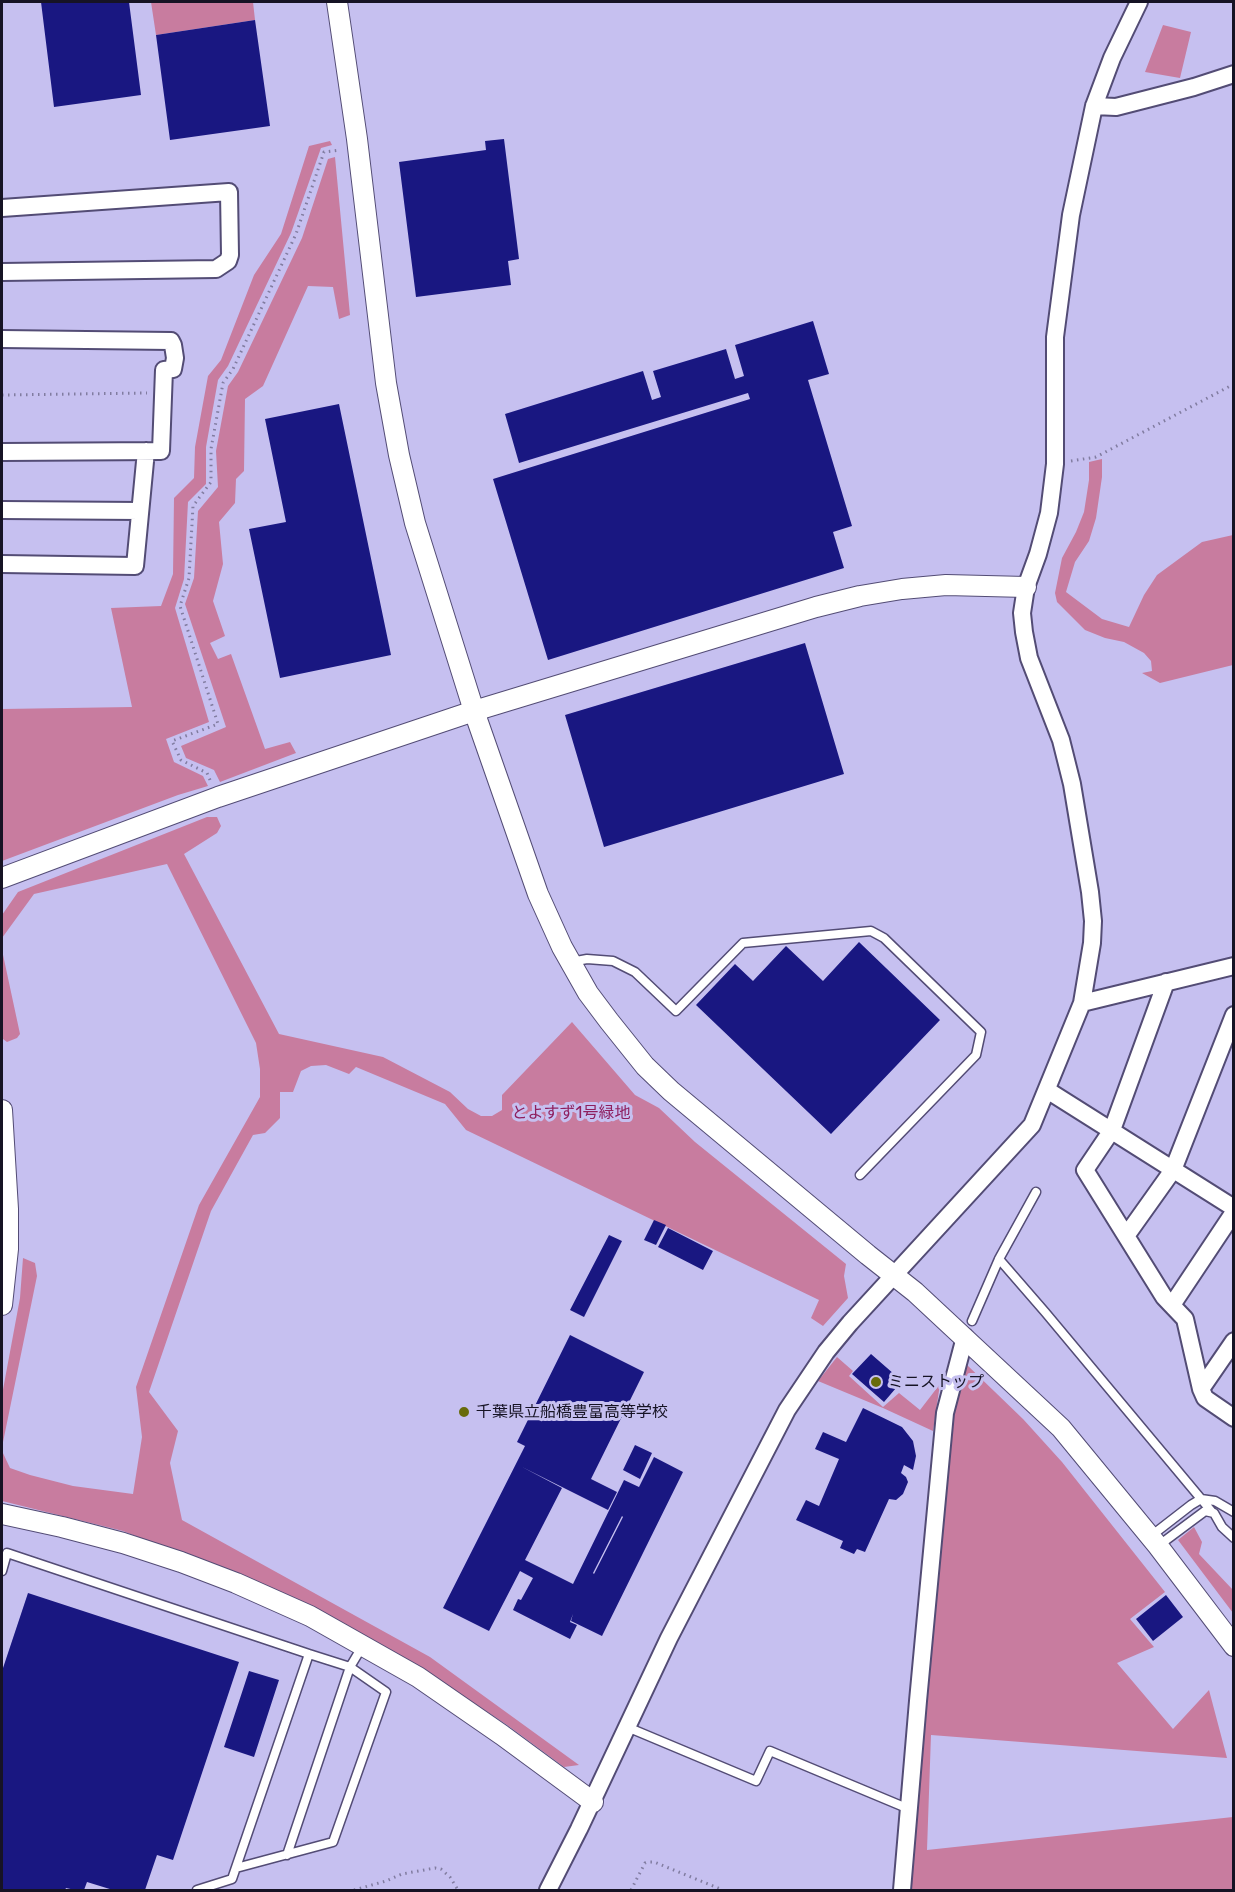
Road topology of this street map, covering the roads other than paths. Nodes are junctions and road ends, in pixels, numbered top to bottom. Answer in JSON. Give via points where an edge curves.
{"nodes":[{"id":1,"x":337,"y":2,"type":"edge"},
{"id":2,"x":1139,"y":2,"type":"edge"},
{"id":3,"x":1233,"y":74,"type":"edge"},
{"id":4,"x":1094,"y":106,"type":"junction"},
{"id":5,"x":2,"y":208,"type":"edge"},
{"id":6,"x":2,"y":272,"type":"edge"},
{"id":7,"x":2,"y":339,"type":"edge"},
{"id":8,"x":146,"y":451,"type":"junction"},
{"id":9,"x":2,"y":452,"type":"edge"},
{"id":10,"x":2,"y":510,"type":"edge"},
{"id":11,"x":140,"y":511,"type":"junction"},
{"id":12,"x":2,"y":564,"type":"edge"},
{"id":13,"x":1026,"y":587,"type":"junction"},
{"id":14,"x":474,"y":711,"type":"junction"},
{"id":15,"x":2,"y":878,"type":"edge"},
{"id":16,"x":571,"y":962,"type":"junction"},
{"id":17,"x":1233,"y":966,"type":"edge"},
{"id":18,"x":1166,"y":982,"type":"junction"},
{"id":19,"x":1082,"y":1003,"type":"junction"},
{"id":20,"x":1233,"y":1015,"type":"edge"},
{"id":21,"x":1047,"y":1090,"type":"junction"},
{"id":22,"x":2,"y":1110,"type":"edge"},
{"id":23,"x":1112,"y":1130,"type":"junction"},
{"id":24,"x":1173,"y":1170,"type":"junction"},
{"id":25,"x":860,"y":1175,"type":"dead end"},
{"id":26,"x":1036,"y":1192,"type":"dead end"},
{"id":27,"x":1233,"y":1210,"type":"edge"},
{"id":28,"x":1126,"y":1236,"type":"junction"},
{"id":29,"x":999,"y":1259,"type":"junction"},
{"id":30,"x":894,"y":1275,"type":"junction"},
{"id":31,"x":2,"y":1305,"type":"edge"},
{"id":32,"x":1172,"y":1305,"type":"junction"},
{"id":33,"x":969,"y":1329,"type":"junction"},
{"id":34,"x":1233,"y":1341,"type":"edge"},
{"id":35,"x":1201,"y":1389,"type":"junction"},
{"id":36,"x":1233,"y":1418,"type":"edge"},
{"id":37,"x":1201,"y":1499,"type":"junction"},
{"id":38,"x":1212,"y":1512,"type":"junction"},
{"id":39,"x":1233,"y":1512,"type":"edge"},
{"id":40,"x":2,"y":1514,"type":"edge"},
{"id":41,"x":1233,"y":1538,"type":"edge"},
{"id":42,"x":1155,"y":1541,"type":"junction"},
{"id":43,"x":2,"y":1571,"type":"edge"},
{"id":44,"x":1230,"y":1638,"type":"edge"},
{"id":45,"x":363,"y":1645,"type":"junction"},
{"id":46,"x":309,"y":1654,"type":"junction"},
{"id":47,"x":350,"y":1667,"type":"junction"},
{"id":48,"x":627,"y":1727,"type":"junction"},
{"id":49,"x":593,"y":1802,"type":"junction"},
{"id":50,"x":909,"y":1809,"type":"junction"},
{"id":51,"x":287,"y":1855,"type":"junction"},
{"id":52,"x":236,"y":1868,"type":"junction"},
{"id":53,"x":197,"y":1890,"type":"edge"},
{"id":54,"x":549,"y":1890,"type":"edge"},
{"id":55,"x":902,"y":1890,"type":"edge"}],
"edges":[{"from":1,"to":14,"type":"street","via":[[386,383],[399,455],[415,523]]},
{"from":2,"to":4,"type":"street"},
{"from":3,"to":4,"type":"street","via":[[1116,107]]},
{"from":4,"to":13,"type":"street","via":[[1071,215],[1055,337],[1055,464],[1048,513]]},
{"from":5,"to":6,"type":"street","via":[[229,192],[230,255],[216,269]]},
{"from":7,"to":8,"type":"street","via":[[171,340],[174,358],[173,369],[164,370],[161,451]]},
{"from":8,"to":9,"type":"street"},
{"from":8,"to":11,"type":"street"},
{"from":10,"to":11,"type":"street"},
{"from":11,"to":12,"type":"street","via":[[135,566]]},
{"from":13,"to":14,"type":"street","via":[[946,585],[860,596]]},
{"from":13,"to":19,"type":"street","via":[[1022,613],[1025,640],[1061,740],[1090,892],[1092,943]]},
{"from":14,"to":15,"type":"street","via":[[218,797]]},
{"from":14,"to":16,"type":"street","via":[[538,894]]},
{"from":16,"to":25,"type":"lane","via":[[613,961],[635,972],[676,1011],[743,943],[870,931],[884,938],[981,1032],[976,1054]]},
{"from":16,"to":30,"type":"street","via":[[588,993],[645,1066]]},
{"from":17,"to":18,"type":"street"},
{"from":18,"to":19,"type":"street"},
{"from":18,"to":23,"type":"street"},
{"from":19,"to":21,"type":"street"},
{"from":20,"to":24,"type":"street"},
{"from":21,"to":23,"type":"street"},
{"from":21,"to":30,"type":"street","via":[[1032,1125]]},
{"from":22,"to":31,"type":"street","via":[[8,1209]]},
{"from":23,"to":24,"type":"street"},
{"from":23,"to":28,"type":"street","via":[[1085,1170]]},
{"from":24,"to":27,"type":"street"},
{"from":24,"to":28,"type":"street"},
{"from":26,"to":29,"type":"lane"},
{"from":27,"to":32,"type":"street"},
{"from":28,"to":32,"type":"street"},
{"from":29,"to":33,"type":"lane"},
{"from":29,"to":37,"type":"lane"},
{"from":30,"to":33,"type":"street"},
{"from":30,"to":48,"type":"street","via":[[826,1352],[787,1410]]},
{"from":32,"to":35,"type":"street","via":[[1185,1319]]},
{"from":33,"to":42,"type":"street","via":[[1061,1428]]},
{"from":33,"to":50,"type":"street","via":[[945,1413]]},
{"from":34,"to":35,"type":"street"},
{"from":35,"to":36,"type":"street","via":[[1205,1398]]},
{"from":37,"to":38,"type":"lane"},
{"from":37,"to":39,"type":"lane","via":[[1215,1501]]},
{"from":37,"to":42,"type":"lane"},
{"from":38,"to":41,"type":"lane"},
{"from":38,"to":42,"type":"lane","via":[[1205,1511]]},
{"from":40,"to":45,"type":"street","via":[[123,1543],[181,1562],[310,1616]]},
{"from":42,"to":44,"type":"street"},
{"from":43,"to":46,"type":"lane","via":[[7,1553]]},
{"from":45,"to":47,"type":"lane"},
{"from":45,"to":49,"type":"street","via":[[446,1696]]},
{"from":46,"to":47,"type":"lane"},
{"from":46,"to":52,"type":"lane"},
{"from":47,"to":51,"type":"lane"},
{"from":47,"to":51,"type":"lane","via":[[386,1692],[333,1842]]},
{"from":48,"to":49,"type":"street"},
{"from":48,"to":50,"type":"lane","via":[[756,1781],[770,1751]]},
{"from":49,"to":54,"type":"street"},
{"from":50,"to":55,"type":"street"},
{"from":51,"to":52,"type":"lane"},
{"from":52,"to":53,"type":"lane","via":[[232,1880]]}]}
